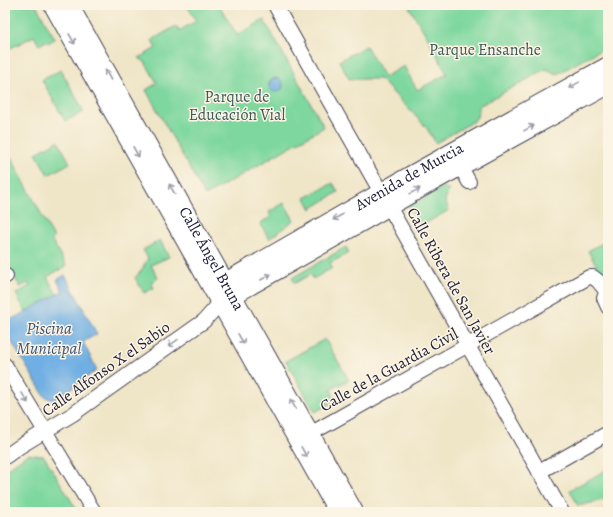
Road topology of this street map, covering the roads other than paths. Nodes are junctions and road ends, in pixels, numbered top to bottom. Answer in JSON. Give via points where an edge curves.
{"nodes":[{"id":1,"x":53,"y":5,"type":"edge"},
{"id":2,"x":69,"y":5,"type":"edge"},
{"id":3,"x":275,"y":5,"type":"edge"},
{"id":4,"x":608,"y":66,"type":"edge"},
{"id":5,"x":608,"y":85,"type":"edge"},
{"id":6,"x":456,"y":159,"type":"junction"},
{"id":7,"x":469,"y":182,"type":"dead end"},
{"id":8,"x":385,"y":199,"type":"junction"},
{"id":9,"x":607,"y":292,"type":"edge"},
{"id":10,"x":222,"y":293,"type":"junction"},
{"id":11,"x":608,"y":307,"type":"edge"},
{"id":12,"x":468,"y":346,"type":"junction"},
{"id":13,"x":5,"y":365,"type":"edge"},
{"id":14,"x":45,"y":431,"type":"junction"},
{"id":15,"x":310,"y":434,"type":"junction"},
{"id":16,"x":608,"y":434,"type":"edge"},
{"id":17,"x":5,"y":456,"type":"edge"},
{"id":18,"x":539,"y":472,"type":"junction"},
{"id":19,"x":94,"y":512,"type":"edge"},
{"id":20,"x":338,"y":512,"type":"edge"},
{"id":21,"x":354,"y":512,"type":"edge"},
{"id":22,"x":562,"y":512,"type":"edge"}],
"edges":[{"from":1,"to":10,"type":"main road","name":"Calle Ángel Bruna","one_way":true},
{"from":10,"to":2,"type":"main road","name":"Calle Ángel Bruna","one_way":true},
{"from":3,"to":8,"type":"street","name":"Calle Ribera de San Javier"},
{"from":4,"to":6,"type":"main road","name":"Avenida de Murcia","one_way":true},
{"from":6,"to":5,"type":"main road","name":"Avenida de Murcia","one_way":true},
{"from":6,"to":7,"type":"street"},
{"from":6,"to":8,"type":"main road","name":"Avenida de Murcia"},
{"from":8,"to":10,"type":"main road","name":"Avenida de Murcia"},
{"from":8,"to":12,"type":"street","name":"Calle Ribera de San Javier"},
{"from":9,"to":11,"type":"street","name":"Calle de la Guardia Civil","via":[[604,298]]},
{"from":9,"to":12,"type":"street","name":"Calle de la Guardia Civil","via":[[593,277],[589,278]]},
{"from":10,"to":14,"type":"street","name":"Calle Alfonso X el Sabio","one_way":true,"via":[[204,321],[74,414]]},
{"from":15,"to":10,"type":"main road","name":"Calle Ángel Bruna","one_way":true},
{"from":10,"to":20,"type":"main road","name":"Calle Ángel Bruna","one_way":true},
{"from":12,"to":15,"type":"street","name":"Calle de la Guardia Civil"},
{"from":12,"to":18,"type":"street","name":"Calle Ribera de San Javier"},
{"from":13,"to":14,"type":"street","one_way":true},
{"from":14,"to":17,"type":"street","name":"Calle Alfonso X el Sabio"},
{"from":14,"to":19,"type":"street"},
{"from":15,"to":21,"type":"main road","name":"Calle Ángel Bruna"},
{"from":16,"to":18,"type":"street"},
{"from":18,"to":22,"type":"street","name":"Calle Ribera de San Javier"}]}
